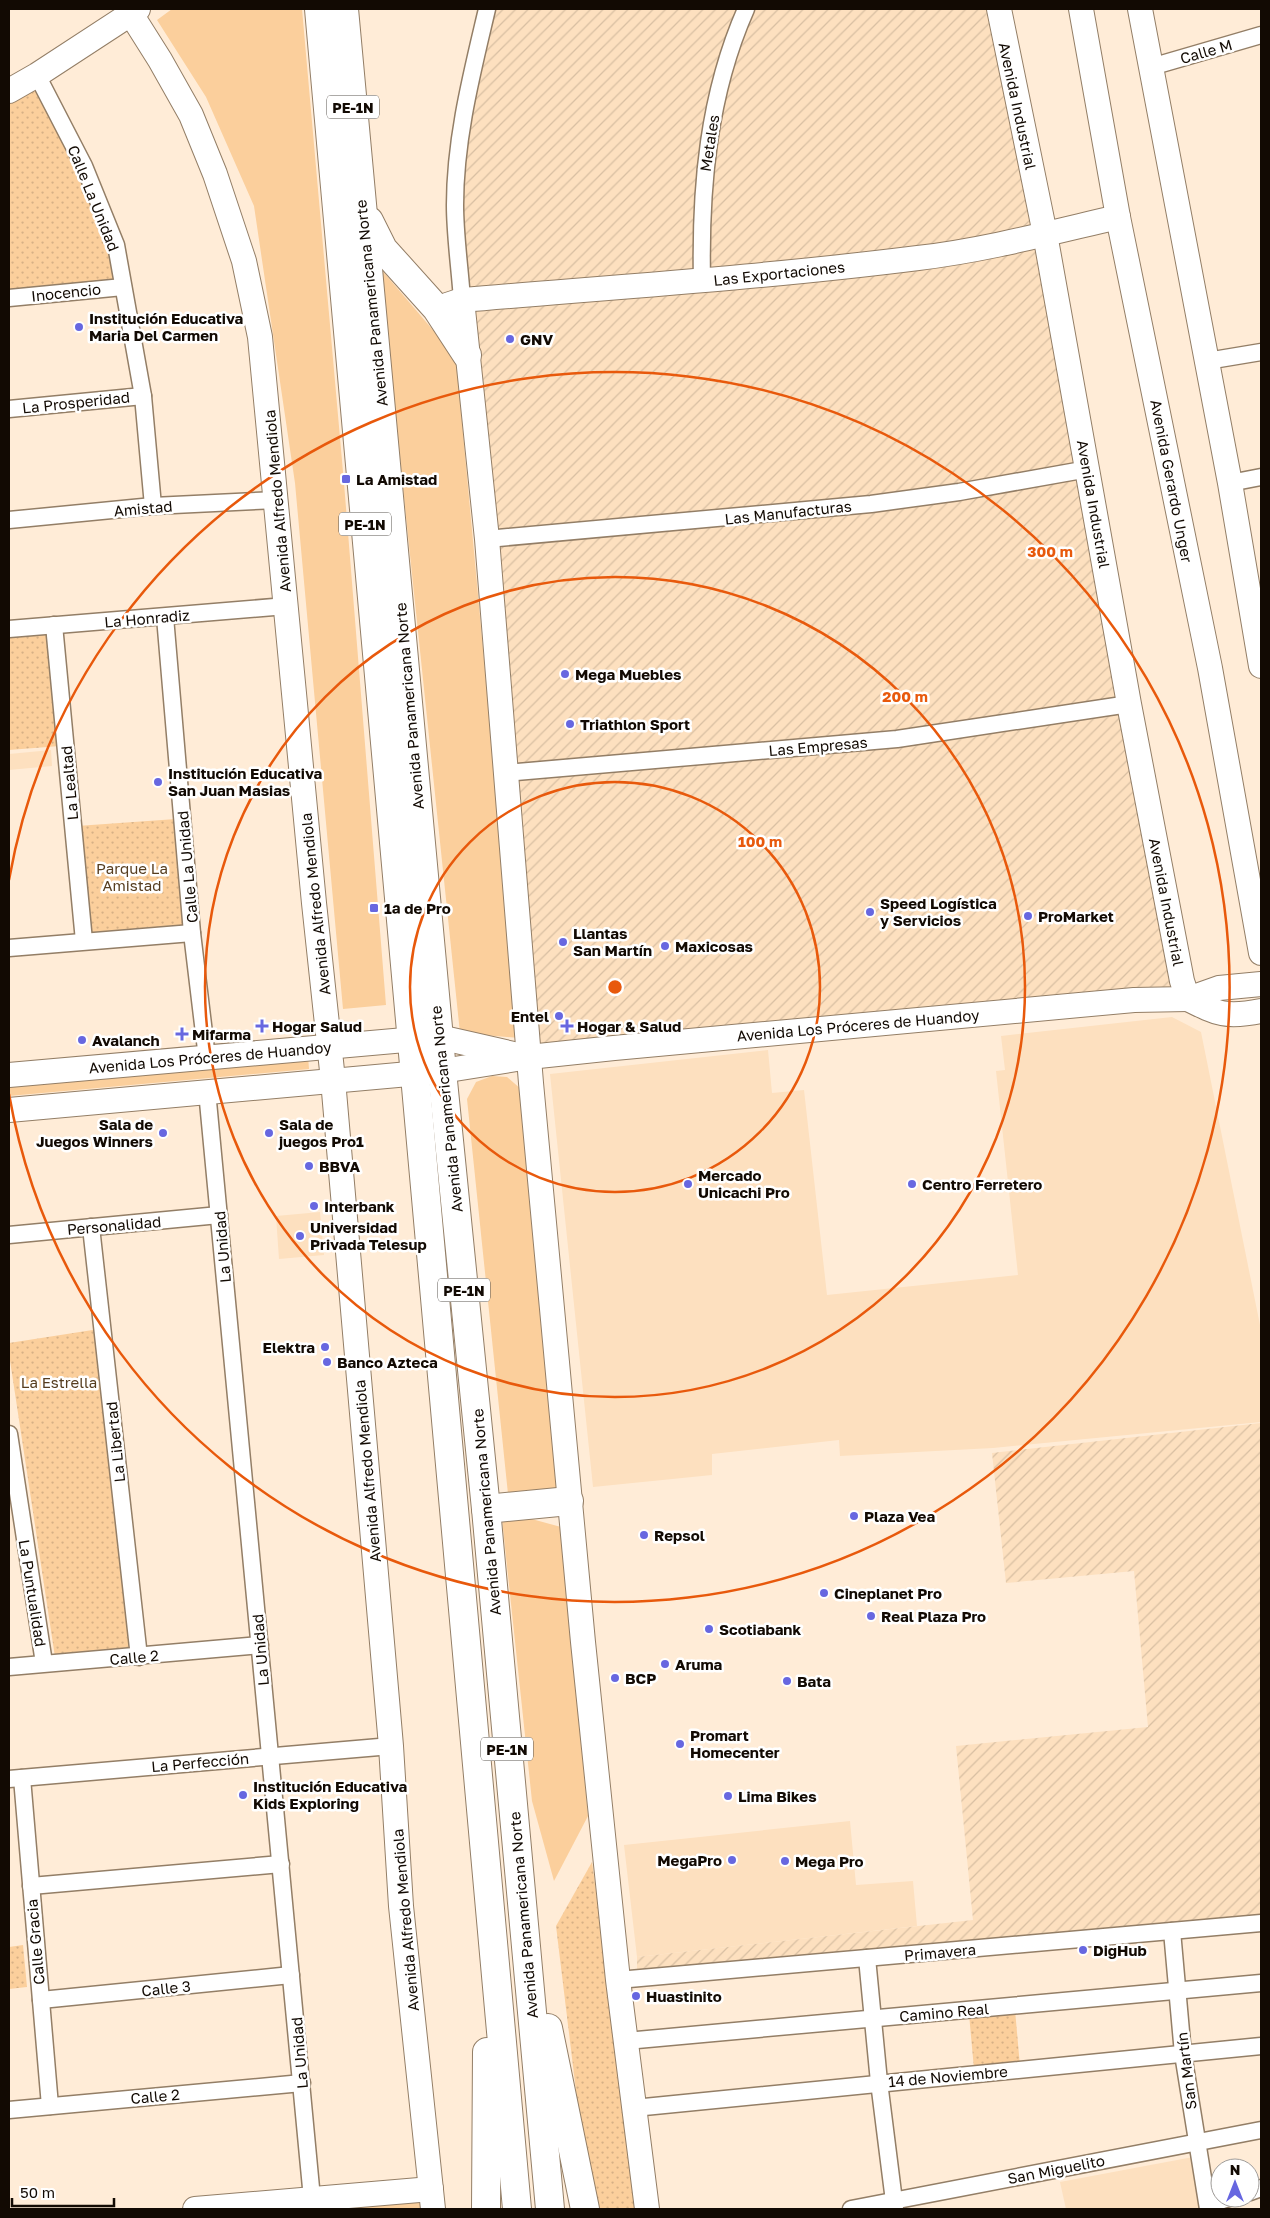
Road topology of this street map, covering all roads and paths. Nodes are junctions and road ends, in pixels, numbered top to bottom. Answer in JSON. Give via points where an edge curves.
{"nodes":[{"id":1,"x":319,"y":9,"type":"edge"},
{"id":2,"x":344,"y":9,"type":"edge"},
{"id":3,"x":487,"y":9,"type":"edge"},
{"id":4,"x":746,"y":9,"type":"edge"},
{"id":5,"x":998,"y":9,"type":"edge"},
{"id":6,"x":1081,"y":9,"type":"edge"},
{"id":7,"x":1140,"y":9,"type":"edge"},
{"id":8,"x":132,"y":10,"type":"edge"},
{"id":9,"x":1261,"y":35,"type":"edge"},
{"id":10,"x":1151,"y":67,"type":"junction"},
{"id":11,"x":37,"y":75,"type":"junction"},
{"id":12,"x":9,"y":91,"type":"edge"},
{"id":13,"x":362,"y":206,"type":"junction"},
{"id":14,"x":1118,"y":217,"type":"junction"},
{"id":15,"x":1045,"y":234,"type":"junction"},
{"id":16,"x":702,"y":281,"type":"junction"},
{"id":17,"x":123,"y":287,"type":"junction"},
{"id":18,"x":9,"y":298,"type":"edge"},
{"id":19,"x":462,"y":300,"type":"junction"},
{"id":20,"x":437,"y":309,"type":"junction"},
{"id":21,"x":1261,"y":352,"type":"edge"},
{"id":22,"x":467,"y":355,"type":"junction"},
{"id":23,"x":1207,"y":361,"type":"junction"},
{"id":24,"x":143,"y":396,"type":"junction"},
{"id":25,"x":9,"y":409,"type":"edge"},
{"id":26,"x":1088,"y":469,"type":"junction"},
{"id":27,"x":1261,"y":477,"type":"edge"},
{"id":28,"x":1230,"y":484,"type":"junction"},
{"id":29,"x":277,"y":500,"type":"junction"},
{"id":30,"x":153,"y":506,"type":"junction"},
{"id":31,"x":9,"y":520,"type":"edge"},
{"id":32,"x":487,"y":539,"type":"junction"},
{"id":33,"x":1255,"y":599,"type":"edge"},
{"id":34,"x":286,"y":606,"type":"junction"},
{"id":35,"x":165,"y":617,"type":"junction"},
{"id":36,"x":54,"y":625,"type":"junction"},
{"id":37,"x":9,"y":629,"type":"edge"},
{"id":38,"x":1261,"y":666,"type":"edge"},
{"id":39,"x":1129,"y":704,"type":"junction"},
{"id":40,"x":506,"y":773,"type":"junction"},
{"id":41,"x":192,"y":933,"type":"junction"},
{"id":42,"x":84,"y":942,"type":"junction"},
{"id":43,"x":9,"y":948,"type":"edge"},
{"id":44,"x":1261,"y":953,"type":"edge"},
{"id":45,"x":1259,"y":984,"type":"edge"},
{"id":46,"x":1188,"y":999,"type":"junction"},
{"id":47,"x":1261,"y":1011,"type":"edge"},
{"id":48,"x":439,"y":1037,"type":"junction"},
{"id":49,"x":410,"y":1039,"type":"junction"},
{"id":50,"x":330,"y":1046,"type":"junction"},
{"id":51,"x":529,"y":1057,"type":"junction"},
{"id":52,"x":207,"y":1058,"type":"junction"},
{"id":53,"x":442,"y":1071,"type":"junction"},
{"id":54,"x":414,"y":1073,"type":"junction"},
{"id":55,"x":9,"y":1075,"type":"edge"},
{"id":56,"x":333,"y":1080,"type":"junction"},
{"id":57,"x":207,"y":1091,"type":"junction"},
{"id":58,"x":9,"y":1110,"type":"edge"},
{"id":59,"x":219,"y":1215,"type":"junction"},
{"id":60,"x":91,"y":1227,"type":"junction"},
{"id":61,"x":9,"y":1235,"type":"edge"},
{"id":62,"x":9,"y":1434,"type":"edge"},
{"id":63,"x":569,"y":1501,"type":"junction"},
{"id":64,"x":486,"y":1509,"type":"junction"},
{"id":65,"x":260,"y":1646,"type":"junction"},
{"id":66,"x":138,"y":1657,"type":"junction"},
{"id":67,"x":44,"y":1663,"type":"junction"},
{"id":68,"x":9,"y":1667,"type":"edge"},
{"id":69,"x":391,"y":1746,"type":"junction"},
{"id":70,"x":270,"y":1756,"type":"junction"},
{"id":71,"x":15,"y":1779,"type":"edge"},
{"id":72,"x":281,"y":1864,"type":"junction"},
{"id":73,"x":31,"y":1886,"type":"junction"},
{"id":74,"x":1261,"y":1923,"type":"edge"},
{"id":75,"x":1172,"y":1931,"type":"junction"},
{"id":76,"x":867,"y":1958,"type":"junction"},
{"id":77,"x":291,"y":1975,"type":"junction"},
{"id":78,"x":495,"y":1976,"type":"junction"},
{"id":79,"x":618,"y":1980,"type":"junction"},
{"id":80,"x":1261,"y":1983,"type":"edge"},
{"id":81,"x":529,"y":1988,"type":"junction"},
{"id":82,"x":1179,"y":1992,"type":"junction"},
{"id":83,"x":41,"y":2000,"type":"junction"},
{"id":84,"x":873,"y":2018,"type":"junction"},
{"id":85,"x":626,"y":2041,"type":"junction"},
{"id":86,"x":1261,"y":2046,"type":"edge"},
{"id":87,"x":1182,"y":2054,"type":"junction"},
{"id":88,"x":879,"y":2082,"type":"junction"},
{"id":89,"x":302,"y":2083,"type":"junction"},
{"id":90,"x":50,"y":2106,"type":"junction"},
{"id":91,"x":634,"y":2108,"type":"junction"},
{"id":92,"x":9,"y":2110,"type":"edge"},
{"id":93,"x":1261,"y":2130,"type":"edge"},
{"id":94,"x":1196,"y":2142,"type":"junction"},
{"id":95,"x":432,"y":2199,"type":"edge"},
{"id":96,"x":313,"y":2204,"type":"edge"},
{"id":97,"x":894,"y":2205,"type":"edge"},
{"id":98,"x":1208,"y":2207,"type":"edge"},
{"id":99,"x":195,"y":2209,"type":"edge"},
{"id":100,"x":486,"y":2209,"type":"edge"},
{"id":101,"x":517,"y":2209,"type":"edge"},
{"id":102,"x":550,"y":2209,"type":"edge"},
{"id":103,"x":585,"y":2209,"type":"edge"},
{"id":104,"x":647,"y":2209,"type":"edge"},
{"id":105,"x":851,"y":2209,"type":"edge"}],
"edges":[{"from":1,"to":49,"type":"highway","name":"Avenida Panamericana Norte","number":"PE-1N"},
{"from":2,"to":13,"type":"highway","name":"Avenida Panamericana Norte","number":"PE-1N"},
{"from":3,"to":19,"type":"street","via":[[460,137],[455,205]]},
{"from":4,"to":16,"type":"street","name":"Metales","via":[[735,32],[711,123],[701,224]]},
{"from":5,"to":15,"type":"main road","name":"Avenida Industrial"},
{"from":6,"to":14,"type":"main road","name":"Avenida Gerardo Unger"},
{"from":7,"to":10,"type":"main road"},
{"from":8,"to":11,"type":"main road"},
{"from":8,"to":29,"type":"main road","name":"Avenida Alfredo Mendiola","via":[[192,115],[244,261],[260,337]]},
{"from":9,"to":10,"type":"street","name":"Calle M"},
{"from":10,"to":23,"type":"main road"},
{"from":11,"to":12,"type":"main road"},
{"from":11,"to":17,"type":"street","name":"Calle La Unidad","via":[[84,166],[116,245]]},
{"from":13,"to":20,"type":"highway","via":[[383,250]]},
{"from":13,"to":48,"type":"highway","name":"Avenida Panamericana Norte","number":"PE-1N"},
{"from":14,"to":15,"type":"main road","name":"Las Exportaciones"},
{"from":14,"to":44,"type":"main road","name":"Avenida Gerardo Unger","via":[[1210,668]]},
{"from":15,"to":16,"type":"main road","name":"Las Exportaciones","via":[[919,258]]},
{"from":15,"to":26,"type":"main road","name":"Avenida Industrial"},
{"from":16,"to":19,"type":"main road","name":"Las Exportaciones"},
{"from":17,"to":18,"type":"street","name":"Inocencio"},
{"from":17,"to":24,"type":"street","name":"Calle La Unidad"},
{"from":19,"to":20,"type":"main road","name":"Las Exportaciones"},
{"from":19,"to":22,"type":"main road"},
{"from":20,"to":22,"type":"highway"},
{"from":21,"to":23,"type":"street"},
{"from":22,"to":32,"type":"main road"},
{"from":23,"to":28,"type":"main road"},
{"from":24,"to":25,"type":"street","name":"La Prosperidad"},
{"from":24,"to":30,"type":"street","name":"Calle La Unidad"},
{"from":26,"to":32,"type":"street","name":"Las Manufacturas","via":[[871,504]]},
{"from":26,"to":39,"type":"main road","name":"Avenida Industrial"},
{"from":27,"to":28,"type":"street"},
{"from":28,"to":33,"type":"main road"},
{"from":29,"to":30,"type":"street","name":"Amistad"},
{"from":29,"to":34,"type":"main road","name":"Avenida Alfredo Mendiola"},
{"from":30,"to":31,"type":"street","name":"Amistad"},
{"from":32,"to":40,"type":"main road"},
{"from":33,"to":38,"type":"main road"},
{"from":34,"to":35,"type":"street","name":"La Honradiz"},
{"from":34,"to":50,"type":"main road","name":"Avenida Alfredo Mendiola"},
{"from":35,"to":36,"type":"street","name":"La Honradiz"},
{"from":35,"to":41,"type":"street","name":"Calle La Unidad"},
{"from":36,"to":37,"type":"street","name":"La Honradiz"},
{"from":36,"to":42,"type":"street","name":"La Lealtad"},
{"from":39,"to":40,"type":"street","name":"Las Empresas","via":[[896,739]]},
{"from":39,"to":46,"type":"main road","name":"Avenida Industrial"},
{"from":40,"to":51,"type":"main road"},
{"from":41,"to":42,"type":"street"},
{"from":41,"to":52,"type":"street","name":"Calle La Unidad"},
{"from":42,"to":43,"type":"street"},
{"from":45,"to":46,"type":"main road","name":"Avenida Los Próceres de Huandoy","via":[[1219,988]]},
{"from":46,"to":47,"type":"main road","name":"Avenida Los Próceres de Huandoy","via":[[1217,1013]]},
{"from":46,"to":51,"type":"main road","name":"Avenida Los Próceres de Huandoy","via":[[1124,1001]]},
{"from":48,"to":49,"type":"main road","name":"Avenida Los Próceres de Huandoy"},
{"from":48,"to":51,"type":"main road","name":"Avenida Los Próceres de Huandoy"},
{"from":48,"to":53,"type":"highway","name":"Avenida Panamericana Norte","number":"PE-1N"},
{"from":49,"to":50,"type":"main road","name":"Avenida Los Próceres de Huandoy"},
{"from":49,"to":54,"type":"highway","name":"Avenida Panamericana Norte","number":"PE-1N"},
{"from":50,"to":52,"type":"main road","name":"Avenida Los Próceres de Huandoy"},
{"from":50,"to":56,"type":"main road","name":"Avenida Alfredo Mendiola"},
{"from":51,"to":53,"type":"main road","name":"Avenida Los Próceres de Huandoy"},
{"from":51,"to":63,"type":"main road"},
{"from":52,"to":55,"type":"main road","name":"Avenida Los Próceres de Huandoy"},
{"from":53,"to":54,"type":"main road","name":"Avenida Los Próceres de Huandoy"},
{"from":53,"to":64,"type":"highway","name":"Avenida Panamericana Norte","number":"PE-1N"},
{"from":54,"to":56,"type":"main road","name":"Avenida Los Próceres de Huandoy"},
{"from":54,"to":78,"type":"highway","name":"Avenida Panamericana Norte","number":"PE-1N"},
{"from":56,"to":57,"type":"main road","name":"Avenida Los Próceres de Huandoy"},
{"from":56,"to":69,"type":"main road","name":"Avenida Alfredo Mendiola"},
{"from":57,"to":58,"type":"main road","name":"Avenida Los Próceres de Huandoy"},
{"from":57,"to":59,"type":"street","name":"La Unidad"},
{"from":59,"to":60,"type":"street","name":"Personalidad"},
{"from":59,"to":65,"type":"street","name":"La Unidad"},
{"from":60,"to":61,"type":"street","name":"Personalidad"},
{"from":60,"to":66,"type":"street","name":"La Libertad"},
{"from":62,"to":67,"type":"street","name":"La Puntualidad"},
{"from":63,"to":64,"type":"highway"},
{"from":63,"to":79,"type":"main road"},
{"from":64,"to":81,"type":"highway","name":"Avenida Panamericana Norte","number":"PE-1N"},
{"from":65,"to":66,"type":"street","name":"Calle 2"},
{"from":65,"to":70,"type":"street","name":"La Unidad"},
{"from":66,"to":67,"type":"street","name":"Calle 2"},
{"from":67,"to":68,"type":"street","name":"Calle 2"},
{"from":69,"to":70,"type":"street","name":"La Perfección"},
{"from":69,"to":95,"type":"main road","name":"Avenida Alfredo Mendiola","via":[[401,1906]]},
{"from":70,"to":71,"type":"street","name":"La Perfección"},
{"from":70,"to":72,"type":"street","name":"La Unidad"},
{"from":71,"to":73,"type":"street","name":"Calle Gracia"},
{"from":72,"to":73,"type":"street"},
{"from":72,"to":77,"type":"street","name":"La Unidad"},
{"from":73,"to":83,"type":"street","name":"Calle Gracia"},
{"from":74,"to":75,"type":"street","name":"Primavera"},
{"from":75,"to":76,"type":"street","name":"Primavera"},
{"from":75,"to":82,"type":"street","name":"San Martín"},
{"from":76,"to":79,"type":"street","name":"Primavera"},
{"from":76,"to":84,"type":"street"},
{"from":77,"to":83,"type":"street","name":"Calle 3"},
{"from":77,"to":89,"type":"street","name":"La Unidad"},
{"from":78,"to":100,"type":"highway","via":[[487,2050]]},
{"from":78,"to":101,"type":"highway","name":"Avenida Panamericana Norte","number":"PE-1N"},
{"from":79,"to":85,"type":"main road"},
{"from":80,"to":82,"type":"street","name":"Camino Real"},
{"from":81,"to":102,"type":"highway","name":"Avenida Panamericana Norte","number":"PE-1N"},
{"from":81,"to":103,"type":"highway","via":[[550,2032]]},
{"from":82,"to":84,"type":"street","name":"Camino Real"},
{"from":82,"to":87,"type":"street","name":"San Martín"},
{"from":83,"to":90,"type":"street","name":"Calle Gracia"},
{"from":84,"to":85,"type":"street","name":"Camino Real"},
{"from":84,"to":88,"type":"street"},
{"from":85,"to":91,"type":"main road"},
{"from":86,"to":87,"type":"street","name":"14 de Noviembre"},
{"from":87,"to":88,"type":"street","name":"14 de Noviembre"},
{"from":87,"to":94,"type":"street","name":"San Martín"},
{"from":88,"to":91,"type":"street","name":"14 de Noviembre"},
{"from":88,"to":97,"type":"street"},
{"from":89,"to":90,"type":"street","name":"Calle 2"},
{"from":89,"to":96,"type":"street","name":"La Unidad"},
{"from":90,"to":92,"type":"street","name":"Calle 2"},
{"from":91,"to":104,"type":"main road"},
{"from":93,"to":94,"type":"street","name":"San Miguelito"},
{"from":94,"to":97,"type":"street","name":"San Miguelito"},
{"from":94,"to":98,"type":"street","name":"San Martín"},
{"from":95,"to":96,"type":"main road"},
{"from":96,"to":99,"type":"main road"},
{"from":97,"to":105,"type":"street","name":"San Miguelito"}]}
